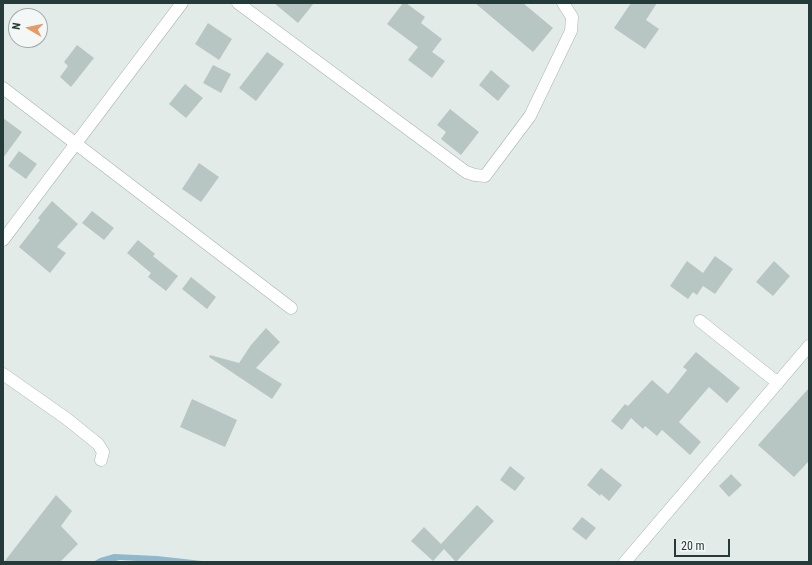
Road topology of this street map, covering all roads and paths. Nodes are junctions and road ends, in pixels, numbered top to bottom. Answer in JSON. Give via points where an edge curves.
{"nodes":[{"id":1,"x":182,"y":3,"type":"edge"},
{"id":2,"x":238,"y":3,"type":"edge"},
{"id":3,"x":562,"y":3,"type":"edge"},
{"id":4,"x":3,"y":88,"type":"edge"},
{"id":5,"x":76,"y":143,"type":"junction"},
{"id":6,"x":3,"y":240,"type":"edge"},
{"id":7,"x":291,"y":308,"type":"dead end"},
{"id":8,"x":700,"y":321,"type":"dead end"},
{"id":9,"x":809,"y":346,"type":"edge"},
{"id":10,"x":3,"y":374,"type":"edge"},
{"id":11,"x":778,"y":383,"type":"junction"},
{"id":12,"x":101,"y":460,"type":"dead end"},
{"id":13,"x":625,"y":562,"type":"edge"}],
"edges":[{"from":1,"to":5,"type":"street"},
{"from":2,"to":3,"type":"street","via":[[466,172],[485,176],[530,116],[571,31],[572,17]]},
{"from":4,"to":5,"type":"street"},
{"from":5,"to":6,"type":"street"},
{"from":5,"to":7,"type":"street"},
{"from":8,"to":11,"type":"street"},
{"from":9,"to":11,"type":"street"},
{"from":10,"to":12,"type":"street","via":[[98,444],[102,452]]},
{"from":11,"to":13,"type":"street"}]}
